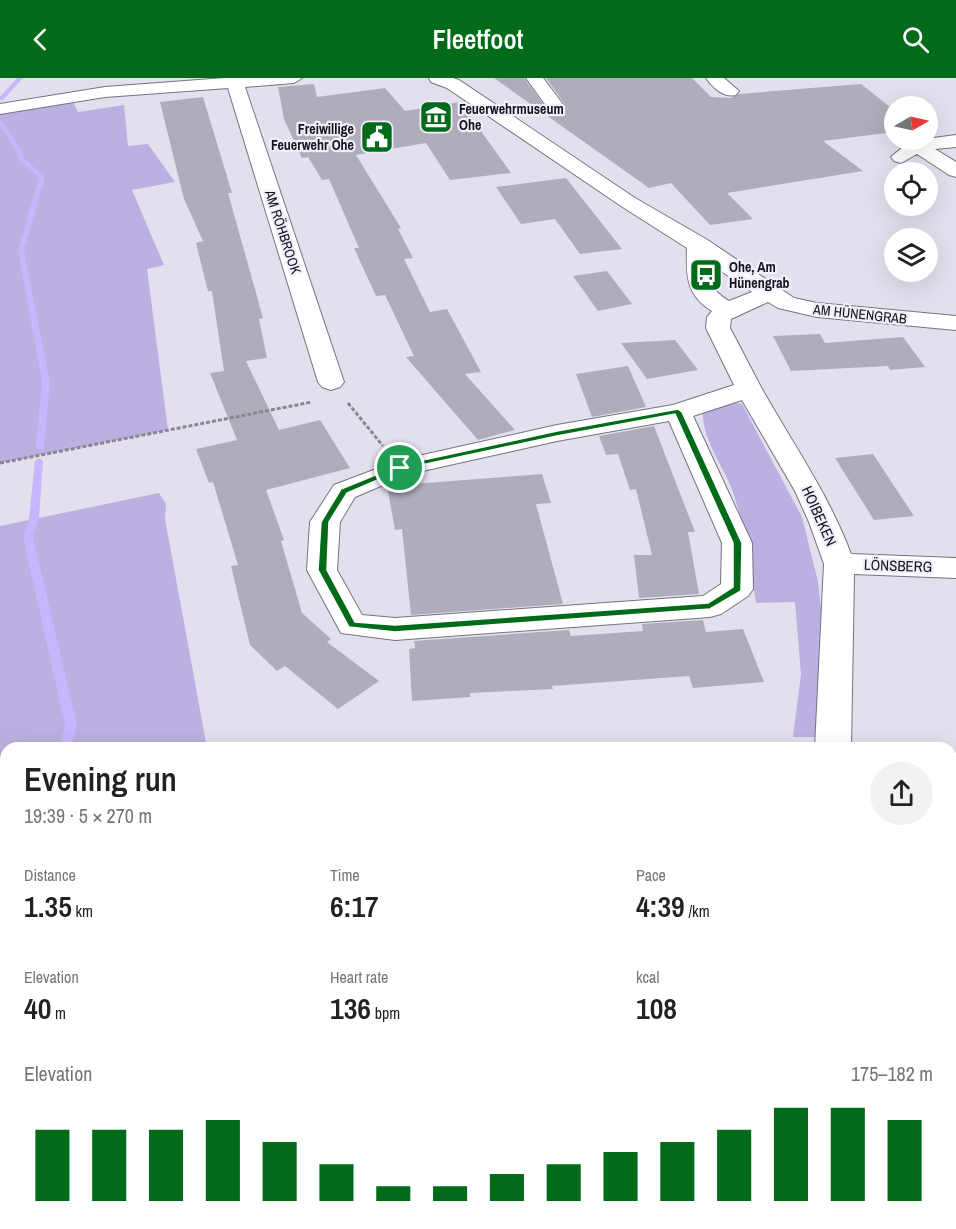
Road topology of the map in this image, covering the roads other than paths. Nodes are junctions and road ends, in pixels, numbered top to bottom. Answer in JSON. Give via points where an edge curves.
{"nodes":[{"id":1,"x":282,"y":78,"type":"edge"},
{"id":2,"x":294,"y":78,"type":"edge"},
{"id":3,"x":437,"y":78,"type":"edge"},
{"id":4,"x":534,"y":78,"type":"edge"},
{"id":5,"x":714,"y":78,"type":"edge"},
{"id":6,"x":235,"y":82,"type":"junction"},
{"id":7,"x":730,"y":92,"type":"dead end"},
{"id":8,"x":553,"y":103,"type":"dead end"},
{"id":9,"x":0,"y":109,"type":"edge"},
{"id":10,"x":956,"y":141,"type":"edge"},
{"id":11,"x":938,"y":143,"type":"edge"},
{"id":12,"x":910,"y":150,"type":"edge"},
{"id":13,"x":924,"y":150,"type":"edge"},
{"id":14,"x":901,"y":157,"type":"dead end"},
{"id":15,"x":956,"y":171,"type":"edge"},
{"id":16,"x":698,"y":244,"type":"junction"},
{"id":17,"x":768,"y":293,"type":"junction"},
{"id":18,"x":727,"y":310,"type":"junction"},
{"id":19,"x":956,"y":323,"type":"edge"},
{"id":20,"x":337,"y":389,"type":"road end"},
{"id":21,"x":749,"y":389,"type":"junction"},
{"id":22,"x":678,"y":412,"type":"junction"},
{"id":23,"x":839,"y":564,"type":"junction"},
{"id":24,"x":956,"y":568,"type":"edge"},
{"id":25,"x":833,"y":742,"type":"edge"}],
"edges":[{"from":1,"to":2,"type":"street"},
{"from":1,"to":6,"type":"street"},
{"from":3,"to":16,"type":"street","via":[[453,84],[628,202]]},
{"from":4,"to":8,"type":"street"},
{"from":5,"to":7,"type":"street"},
{"from":6,"to":9,"type":"street","via":[[105,92]]},
{"from":6,"to":20,"type":"street","name":"AM RÖHBROOK"},
{"from":10,"to":11,"type":"street"},
{"from":12,"to":14,"type":"street"},
{"from":13,"to":15,"type":"street"},
{"from":16,"to":17,"type":"street"},
{"from":16,"to":18,"type":"street","via":[[699,288]]},
{"from":17,"to":18,"type":"street"},
{"from":17,"to":19,"type":"street","name":"AM HÜNENGRAB","via":[[786,303],[817,310]]},
{"from":18,"to":21,"type":"street","name":"HOIBEKEN","via":[[719,317],[718,328]]},
{"from":21,"to":22,"type":"street"},
{"from":21,"to":23,"type":"street","name":"HOIBEKEN","via":[[809,491]]},
{"from":22,"to":22,"type":"street","via":[[557,433],[400,468],[344,491],[325,522],[322,570],[352,625],[395,629],[710,606],[737,589],[737,543]]},
{"from":23,"to":24,"type":"street","name":"LÖNSBERG"},
{"from":23,"to":25,"type":"street","name":"HOIBEKEN"}]}
